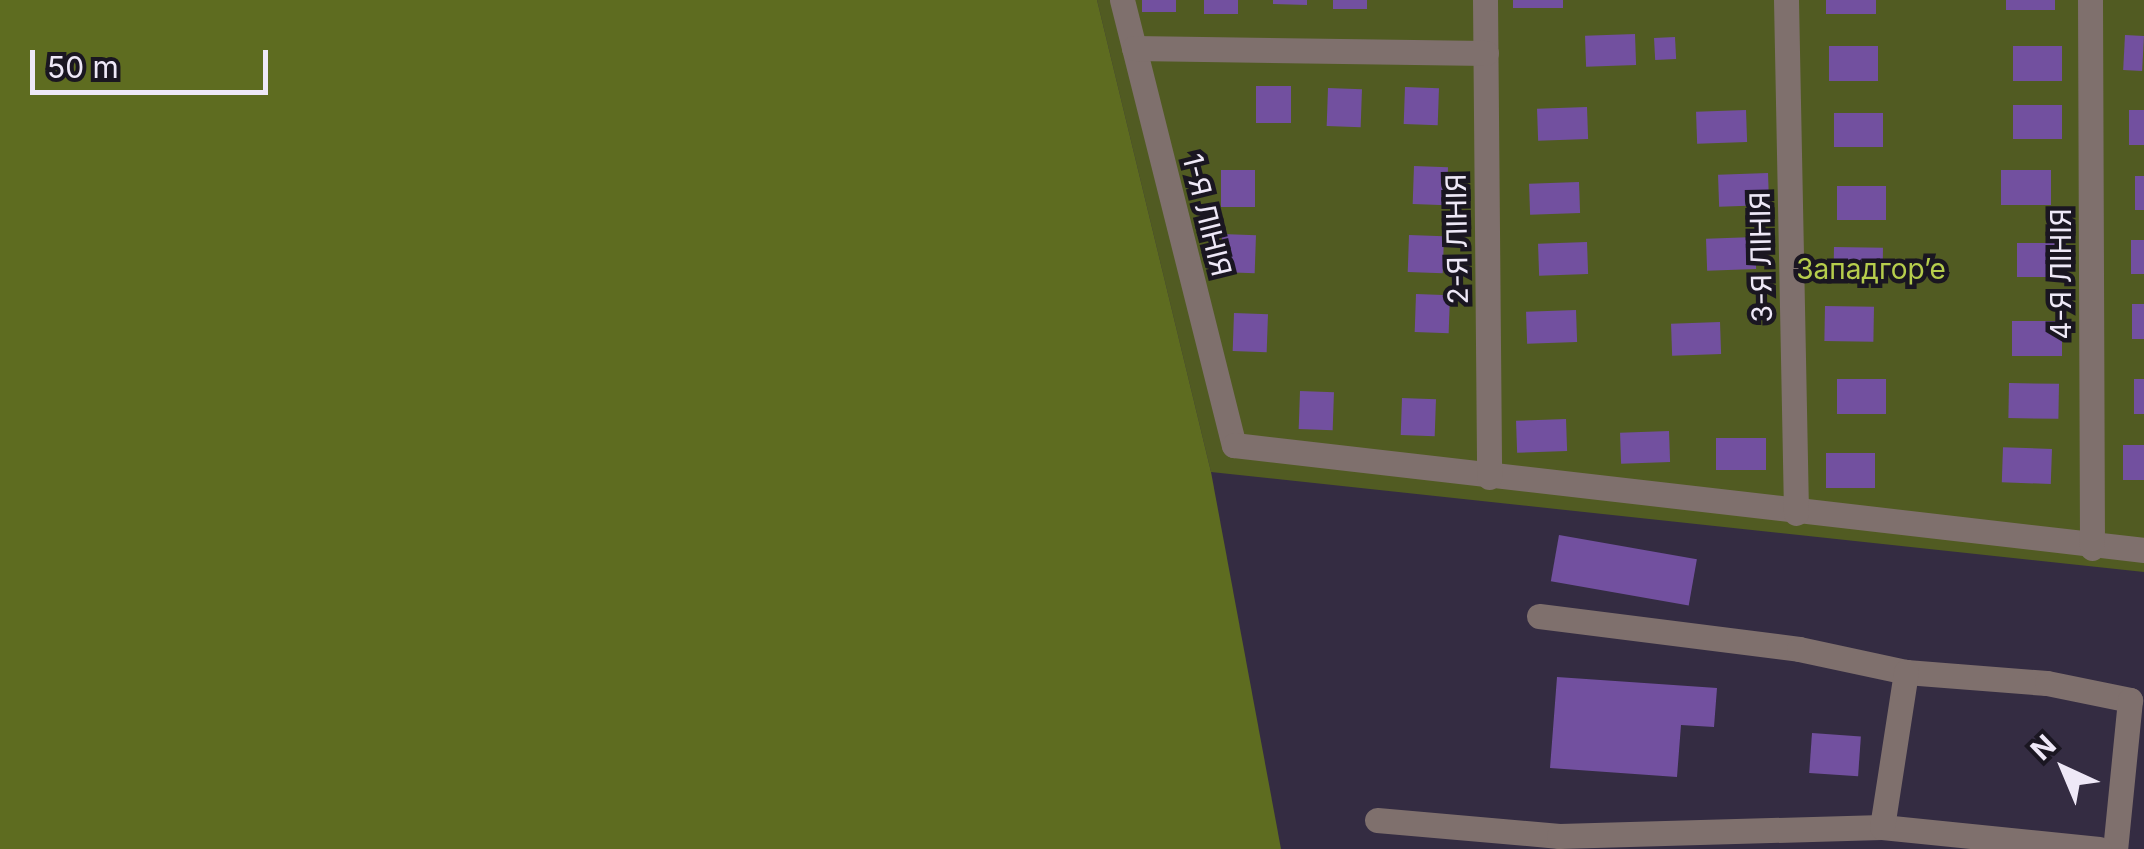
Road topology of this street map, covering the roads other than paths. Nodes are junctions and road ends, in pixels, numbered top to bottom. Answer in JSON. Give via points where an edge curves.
{"nodes":[{"id":1,"x":1122,"y":0,"type":"edge"},
{"id":2,"x":1485,"y":0,"type":"edge"},
{"id":3,"x":1786,"y":0,"type":"edge"},
{"id":4,"x":2090,"y":0,"type":"edge"},
{"id":5,"x":1134,"y":48,"type":"junction"},
{"id":6,"x":1486,"y":53,"type":"junction"},
{"id":7,"x":1490,"y":477,"type":"junction"},
{"id":8,"x":1796,"y":514,"type":"junction"},
{"id":9,"x":2092,"y":548,"type":"junction"},
{"id":10,"x":2144,"y":550,"type":"edge"},
{"id":11,"x":1539,"y":616,"type":"dead end"},
{"id":12,"x":1906,"y":672,"type":"junction"},
{"id":13,"x":2137,"y":693,"type":"edge"},
{"id":14,"x":1377,"y":820,"type":"dead end"},
{"id":15,"x":1882,"y":826,"type":"junction"},
{"id":16,"x":2099,"y":849,"type":"edge"},
{"id":17,"x":2115,"y":849,"type":"edge"}],
"edges":[{"from":1,"to":5,"type":"street","name":"1-Я ЛІНІЯ"},
{"from":2,"to":6,"type":"street","name":"2-Я ЛІНІЯ"},
{"from":3,"to":8,"type":"street","name":"3-Я ЛІНІЯ"},
{"from":4,"to":9,"type":"street","name":"4-Я ЛІНІЯ"},
{"from":5,"to":6,"type":"street"},
{"from":5,"to":7,"type":"street","name":"1-Я ЛІНІЯ","via":[[1234,445]]},
{"from":6,"to":7,"type":"street","name":"2-Я ЛІНІЯ"},
{"from":7,"to":8,"type":"street"},
{"from":8,"to":9,"type":"street"},
{"from":9,"to":10,"type":"street"},
{"from":11,"to":12,"type":"street","via":[[1799,649]]},
{"from":12,"to":13,"type":"street"},
{"from":12,"to":15,"type":"street"},
{"from":13,"to":17,"type":"street"},
{"from":14,"to":15,"type":"street","via":[[1559,836]]},
{"from":15,"to":16,"type":"street"}]}
